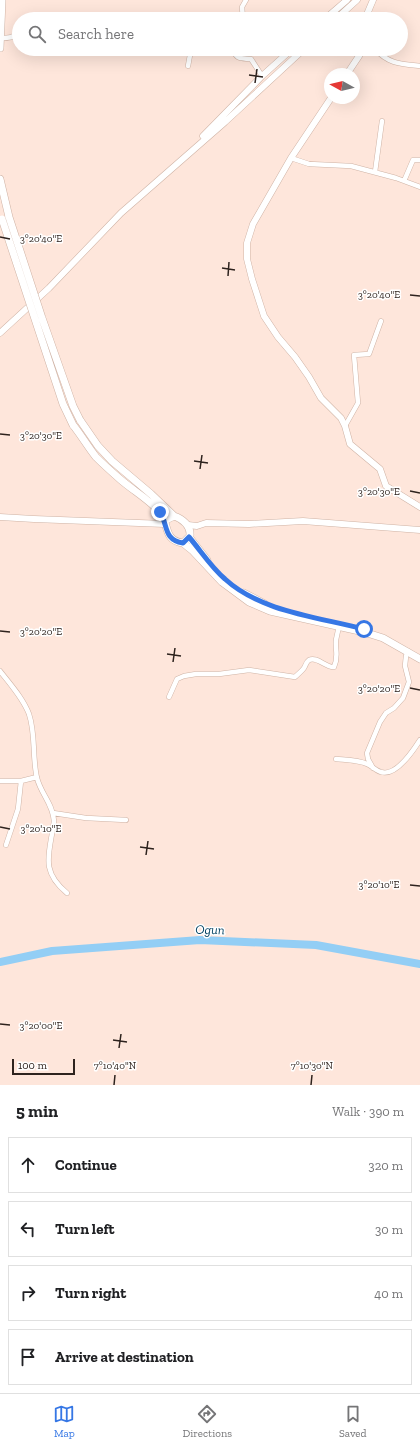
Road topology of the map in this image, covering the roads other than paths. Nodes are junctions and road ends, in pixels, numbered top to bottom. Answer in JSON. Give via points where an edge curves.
{"nodes":[{"id":1,"x":2,"y":0,"type":"edge"},
{"id":2,"x":246,"y":0,"type":"edge"},
{"id":3,"x":345,"y":0,"type":"edge"},
{"id":4,"x":357,"y":0,"type":"edge"},
{"id":5,"x":372,"y":0,"type":"edge"},
{"id":6,"x":242,"y":12,"type":"edge"},
{"id":7,"x":333,"y":12,"type":"edge"},
{"id":8,"x":344,"y":12,"type":"edge"},
{"id":9,"x":368,"y":12,"type":"edge"},
{"id":10,"x":12,"y":37,"type":"edge"},
{"id":11,"x":1,"y":38,"type":"edge"},
{"id":12,"x":0,"y":48,"type":"edge"},
{"id":13,"x":190,"y":56,"type":"edge"},
{"id":14,"x":235,"y":56,"type":"edge"},
{"id":15,"x":284,"y":56,"type":"edge"},
{"id":16,"x":296,"y":56,"type":"edge"},
{"id":17,"x":359,"y":56,"type":"edge"},
{"id":18,"x":382,"y":56,"type":"edge"},
{"id":19,"x":188,"y":66,"type":"dead end"},
{"id":20,"x":420,"y":66,"type":"edge"},
{"id":21,"x":351,"y":68,"type":"edge"},
{"id":22,"x":262,"y":76,"type":"junction"},
{"id":23,"x":327,"y":104,"type":"edge"},
{"id":24,"x":382,"y":121,"type":"dead end"},
{"id":25,"x":291,"y":158,"type":"junction"},
{"id":26,"x":420,"y":160,"type":"edge"},
{"id":27,"x":375,"y":172,"type":"junction"},
{"id":28,"x":164,"y":175,"type":"junction"},
{"id":29,"x":0,"y":179,"type":"edge"},
{"id":30,"x":404,"y":181,"type":"junction"},
{"id":31,"x":420,"y":187,"type":"edge"},
{"id":32,"x":1,"y":216,"type":"edge"},
{"id":33,"x":381,"y":321,"type":"dead end"},
{"id":34,"x":0,"y":333,"type":"edge"},
{"id":35,"x":345,"y":426,"type":"junction"},
{"id":36,"x":420,"y":507,"type":"edge"},
{"id":37,"x":174,"y":516,"type":"junction"},
{"id":38,"x":0,"y":517,"type":"edge"},
{"id":39,"x":156,"y":523,"type":"junction"},
{"id":40,"x":165,"y":523,"type":"junction"},
{"id":41,"x":420,"y":530,"type":"edge"},
{"id":42,"x":189,"y":532,"type":"junction"},
{"id":43,"x":169,"y":535,"type":"junction"},
{"id":44,"x":183,"y":543,"type":"junction"},
{"id":45,"x":339,"y":626,"type":"junction"},
{"id":46,"x":408,"y":651,"type":"junction"},
{"id":47,"x":420,"y":654,"type":"edge"},
{"id":48,"x":420,"y":659,"type":"edge"},
{"id":49,"x":0,"y":671,"type":"edge"},
{"id":50,"x":168,"y":697,"type":"dead end"},
{"id":51,"x":420,"y":740,"type":"edge"},
{"id":52,"x":336,"y":759,"type":"dead end"},
{"id":53,"x":373,"y":768,"type":"junction"},
{"id":54,"x":37,"y":777,"type":"junction"},
{"id":55,"x":0,"y":781,"type":"edge"},
{"id":56,"x":21,"y":781,"type":"junction"},
{"id":57,"x":53,"y":813,"type":"junction"},
{"id":58,"x":126,"y":820,"type":"dead end"},
{"id":59,"x":6,"y":845,"type":"dead end"},
{"id":60,"x":67,"y":893,"type":"dead end"}],
"edges":[{"from":1,"to":11,"type":"main road"},
{"from":2,"to":6,"type":"street"},
{"from":3,"to":7,"type":"street"},
{"from":4,"to":8,"type":"street"},
{"from":5,"to":9,"type":"street"},
{"from":10,"to":11,"type":"street"},
{"from":11,"to":12,"type":"main road"},
{"from":13,"to":19,"type":"street"},
{"from":14,"to":22,"type":"street","via":[[251,59]]},
{"from":15,"to":22,"type":"street"},
{"from":16,"to":28,"type":"street"},
{"from":17,"to":21,"type":"street"},
{"from":18,"to":20,"type":"street","via":[[391,62]]},
{"from":22,"to":28,"type":"street"},
{"from":23,"to":25,"type":"street"},
{"from":24,"to":27,"type":"street"},
{"from":25,"to":27,"type":"street","via":[[309,164],[350,166]]},
{"from":25,"to":35,"type":"street","via":[[252,224],[247,246],[249,268],[264,316],[309,377],[321,398],[341,418]]},
{"from":26,"to":30,"type":"street","via":[[413,160]]},
{"from":27,"to":30,"type":"street"},
{"from":28,"to":34,"type":"street","via":[[121,213],[49,288]]},
{"from":29,"to":37,"type":"main road","bridge":true,"via":[[9,217],[42,318],[80,420],[112,461]]},
{"from":30,"to":31,"type":"street"},
{"from":32,"to":40,"type":"main road","bridge":true,"via":[[63,404],[73,424],[96,456],[122,481],[150,502],[160,512]]},
{"from":33,"to":35,"type":"street","via":[[369,354],[354,356],[358,403]]},
{"from":35,"to":36,"type":"street","via":[[350,444],[380,469],[386,486]]},
{"from":37,"to":40,"type":"main road"},
{"from":37,"to":42,"type":"main road","via":[[182,519]]},
{"from":38,"to":39,"type":"street"},
{"from":39,"to":40,"type":"street"},
{"from":39,"to":43,"type":"street"},
{"from":40,"to":43,"type":"main road"},
{"from":41,"to":42,"type":"street","via":[[304,521],[206,523]]},
{"from":42,"to":44,"type":"main road"},
{"from":42,"to":47,"type":"main road","via":[[213,567],[251,597],[272,606],[384,635]]},
{"from":43,"to":44,"type":"main road"},
{"from":44,"to":45,"type":"main road","via":[[222,582],[249,602],[278,612]]},
{"from":45,"to":46,"type":"main road","via":[[383,638]]},
{"from":45,"to":50,"type":"street","via":[[336,640],[338,654],[334,667],[310,659],[295,677],[249,670],[184,676],[177,679]]},
{"from":46,"to":48,"type":"main road"},
{"from":46,"to":53,"type":"street","via":[[405,666],[409,682],[403,698],[386,713],[368,750],[367,756]]},
{"from":49,"to":54,"type":"street","via":[[29,714]]},
{"from":51,"to":53,"type":"street","via":[[406,759],[391,772],[385,774]]},
{"from":52,"to":53,"type":"street","via":[[367,764]]},
{"from":54,"to":56,"type":"street"},
{"from":54,"to":57,"type":"street","via":[[40,789],[49,801]]},
{"from":55,"to":56,"type":"street"},
{"from":56,"to":59,"type":"street","via":[[18,809]]},
{"from":57,"to":58,"type":"street"},
{"from":57,"to":60,"type":"street","via":[[49,870],[54,881]]}]}
